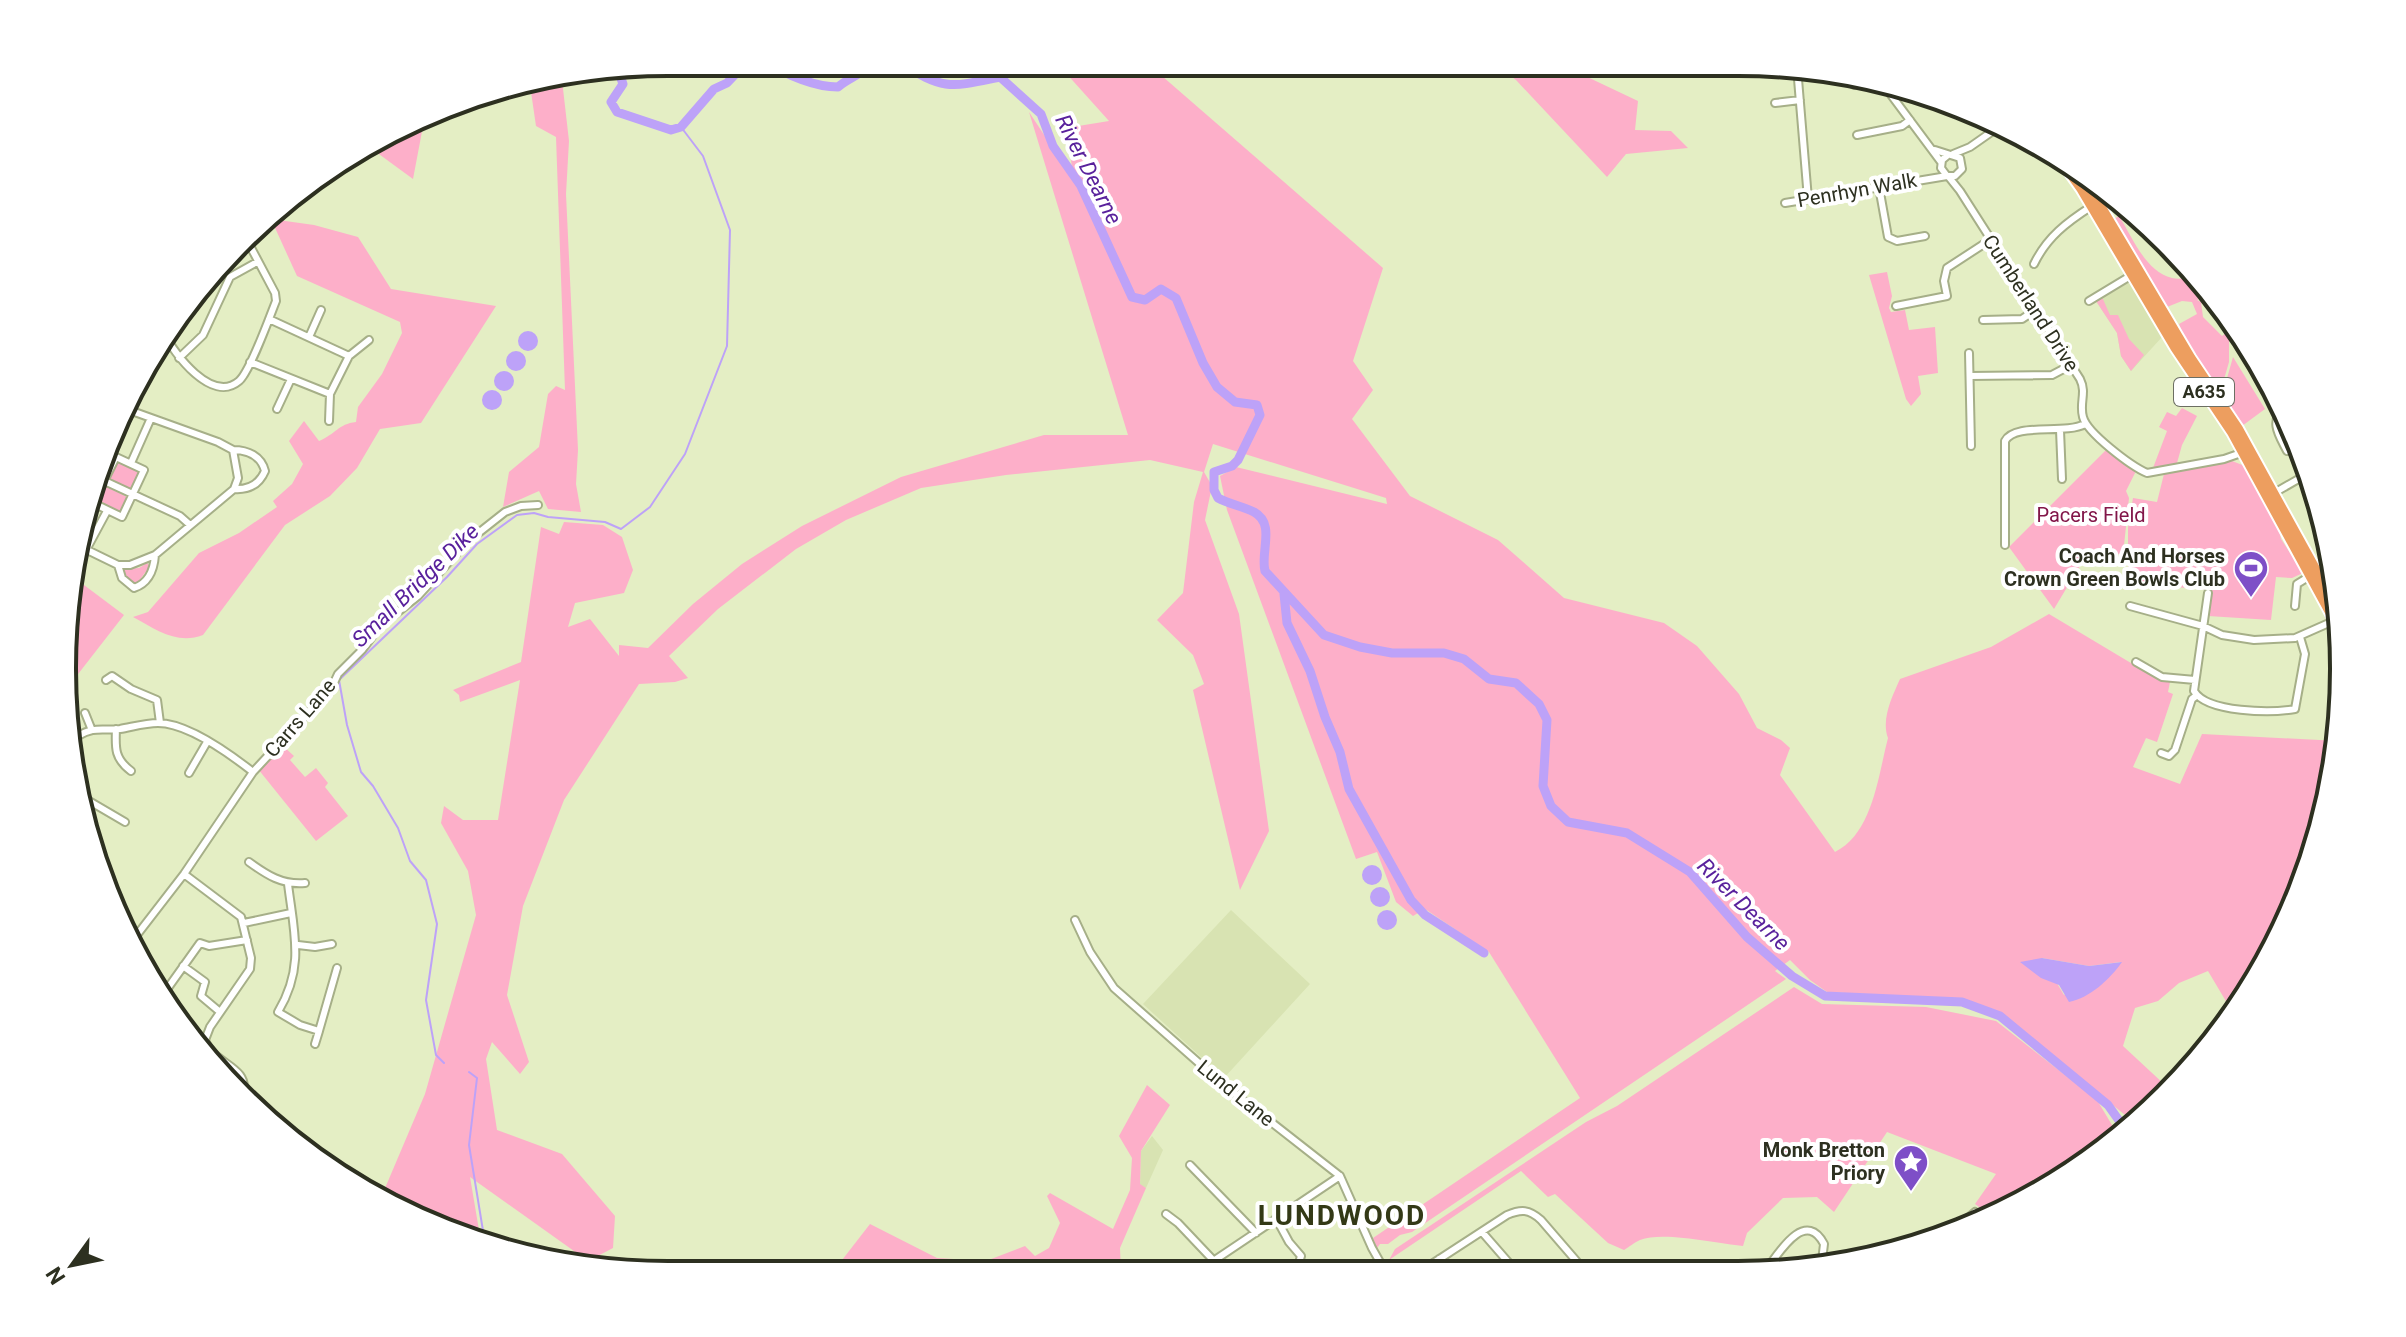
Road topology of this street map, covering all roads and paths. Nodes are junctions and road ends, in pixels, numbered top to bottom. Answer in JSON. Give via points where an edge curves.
{"nodes":[{"id":1,"x":1798,"y":79,"type":"edge"},
{"id":2,"x":1892,"y":96,"type":"edge"},
{"id":3,"x":1800,"y":100,"type":"junction"},
{"id":4,"x":1775,"y":103,"type":"dead end"},
{"id":5,"x":1910,"y":120,"type":"junction"},
{"id":6,"x":1990,"y":133,"type":"edge"},
{"id":7,"x":1857,"y":135,"type":"dead end"},
{"id":8,"x":1970,"y":147,"type":"junction"},
{"id":9,"x":1933,"y":149,"type":"junction"},
{"id":10,"x":1951,"y":154,"type":"junction"},
{"id":11,"x":1940,"y":163,"type":"junction"},
{"id":12,"x":1962,"y":169,"type":"junction"},
{"id":13,"x":1947,"y":176,"type":"junction"},
{"id":14,"x":1930,"y":178,"type":"junction"},
{"id":15,"x":1879,"y":187,"type":"junction"},
{"id":16,"x":2083,"y":187,"type":"edge"},
{"id":17,"x":1960,"y":191,"type":"junction"},
{"id":18,"x":2090,"y":192,"type":"edge"},
{"id":19,"x":2098,"y":198,"type":"edge"},
{"id":20,"x":1808,"y":199,"type":"junction"},
{"id":21,"x":2094,"y":201,"type":"junction"},
{"id":22,"x":1785,"y":203,"type":"dead end"},
{"id":23,"x":1922,"y":235,"type":"dead end"},
{"id":24,"x":1990,"y":240,"type":"junction"},
{"id":25,"x":251,"y":249,"type":"edge"},
{"id":26,"x":257,"y":262,"type":"junction"},
{"id":27,"x":2034,"y":264,"type":"dead end"},
{"id":28,"x":2132,"y":275,"type":"junction"},
{"id":29,"x":1947,"y":296,"type":"junction"},
{"id":30,"x":2089,"y":301,"type":"dead end"},
{"id":31,"x":1896,"y":306,"type":"dead end"},
{"id":32,"x":2156,"y":307,"type":"junction"},
{"id":33,"x":1948,"y":308,"type":"dead end"},
{"id":34,"x":321,"y":310,"type":"dead end"},
{"id":35,"x":2034,"y":311,"type":"junction"},
{"id":36,"x":269,"y":319,"type":"junction"},
{"id":37,"x":1983,"y":320,"type":"dead end"},
{"id":38,"x":309,"y":337,"type":"junction"},
{"id":39,"x":369,"y":340,"type":"dead end"},
{"id":40,"x":172,"y":346,"type":"edge"},
{"id":41,"x":1969,"y":353,"type":"dead end"},
{"id":42,"x":349,"y":356,"type":"junction"},
{"id":43,"x":179,"y":358,"type":"junction"},
{"id":44,"x":250,"y":362,"type":"junction"},
{"id":45,"x":2071,"y":365,"type":"junction"},
{"id":46,"x":1970,"y":376,"type":"junction"},
{"id":47,"x":291,"y":379,"type":"junction"},
{"id":48,"x":330,"y":394,"type":"junction"},
{"id":49,"x":277,"y":409,"type":"dead end"},
{"id":50,"x":134,"y":412,"type":"edge"},
{"id":51,"x":151,"y":418,"type":"junction"},
{"id":52,"x":329,"y":421,"type":"dead end"},
{"id":53,"x":2276,"y":421,"type":"edge"},
{"id":54,"x":2085,"y":424,"type":"junction"},
{"id":55,"x":2060,"y":430,"type":"junction"},
{"id":56,"x":1971,"y":446,"type":"dead end"},
{"id":57,"x":233,"y":450,"type":"junction"},
{"id":58,"x":2247,"y":451,"type":"junction"},
{"id":59,"x":2287,"y":451,"type":"dead end"},
{"id":60,"x":114,"y":459,"type":"edge"},
{"id":61,"x":131,"y":463,"type":"junction"},
{"id":62,"x":2062,"y":479,"type":"dead end"},
{"id":63,"x":2299,"y":479,"type":"edge"},
{"id":64,"x":106,"y":482,"type":"edge"},
{"id":65,"x":234,"y":489,"type":"junction"},
{"id":66,"x":132,"y":495,"type":"junction"},
{"id":67,"x":2271,"y":495,"type":"junction"},
{"id":68,"x":538,"y":505,"type":"dead end"},
{"id":69,"x":99,"y":506,"type":"edge"},
{"id":70,"x":107,"y":511,"type":"junction"},
{"id":71,"x":189,"y":524,"type":"junction"},
{"id":72,"x":91,"y":535,"type":"edge"},
{"id":73,"x":2005,"y":545,"type":"dead end"},
{"id":74,"x":88,"y":550,"type":"edge"},
{"id":75,"x":155,"y":555,"type":"junction"},
{"id":76,"x":118,"y":565,"type":"junction"},
{"id":77,"x":2310,"y":576,"type":"junction"},
{"id":78,"x":2208,"y":593,"type":"dead end"},
{"id":79,"x":2325,"y":593,"type":"edge"},
{"id":80,"x":2326,"y":599,"type":"edge"},
{"id":81,"x":2130,"y":606,"type":"dead end"},
{"id":82,"x":2295,"y":606,"type":"dead end"},
{"id":83,"x":2328,"y":623,"type":"edge"},
{"id":84,"x":2203,"y":626,"type":"junction"},
{"id":85,"x":2300,"y":637,"type":"junction"},
{"id":86,"x":2136,"y":662,"type":"dead end"},
{"id":87,"x":106,"y":680,"type":"dead end"},
{"id":88,"x":2195,"y":680,"type":"junction"},
{"id":89,"x":2195,"y":693,"type":"junction"},
{"id":90,"x":85,"y":713,"type":"dead end"},
{"id":91,"x":160,"y":723,"type":"junction"},
{"id":92,"x":91,"y":728,"type":"junction"},
{"id":93,"x":116,"y":729,"type":"junction"},
{"id":94,"x":80,"y":735,"type":"edge"},
{"id":95,"x":207,"y":742,"type":"junction"},
{"id":96,"x":2161,"y":753,"type":"dead end"},
{"id":97,"x":131,"y":771,"type":"dead end"},
{"id":98,"x":253,"y":772,"type":"junction"},
{"id":99,"x":189,"y":773,"type":"dead end"},
{"id":100,"x":91,"y":802,"type":"edge"},
{"id":101,"x":125,"y":822,"type":"dead end"},
{"id":102,"x":249,"y":862,"type":"dead end"},
{"id":103,"x":184,"y":874,"type":"junction"},
{"id":104,"x":305,"y":883,"type":"dead end"},
{"id":105,"x":288,"y":884,"type":"junction"},
{"id":106,"x":291,"y":913,"type":"junction"},
{"id":107,"x":1075,"y":920,"type":"dead end"},
{"id":108,"x":244,"y":923,"type":"junction"},
{"id":109,"x":138,"y":933,"type":"edge"},
{"id":110,"x":247,"y":940,"type":"junction"},
{"id":111,"x":332,"y":944,"type":"dead end"},
{"id":112,"x":298,"y":945,"type":"junction"},
{"id":113,"x":183,"y":966,"type":"junction"},
{"id":114,"x":337,"y":968,"type":"dead end"},
{"id":115,"x":169,"y":987,"type":"edge"},
{"id":116,"x":220,"y":1012,"type":"junction"},
{"id":117,"x":319,"y":1031,"type":"junction"},
{"id":118,"x":206,"y":1038,"type":"edge"},
{"id":119,"x":315,"y":1044,"type":"dead end"},
{"id":120,"x":1190,"y":1165,"type":"dead end"},
{"id":121,"x":1340,"y":1176,"type":"junction"},
{"id":122,"x":1166,"y":1214,"type":"dead end"},
{"id":123,"x":1276,"y":1218,"type":"junction"},
{"id":124,"x":1482,"y":1232,"type":"junction"},
{"id":125,"x":1256,"y":1233,"type":"junction"},
{"id":126,"x":1823,"y":1255,"type":"edge"},
{"id":127,"x":1439,"y":1259,"type":"joint"},
{"id":128,"x":1774,"y":1260,"type":"edge"},
{"id":129,"x":1214,"y":1261,"type":"joint"},
{"id":130,"x":1300,"y":1261,"type":"edge"},
{"id":131,"x":1379,"y":1261,"type":"edge"},
{"id":132,"x":1436,"y":1261,"type":"edge"},
{"id":133,"x":1507,"y":1261,"type":"edge"},
{"id":134,"x":1576,"y":1261,"type":"edge"}],
"edges":[{"from":1,"to":3,"type":"street"},
{"from":2,"to":5,"type":"street","name":"Cumberland Drive"},
{"from":3,"to":4,"type":"street"},
{"from":3,"to":20,"type":"street"},
{"from":5,"to":7,"type":"street"},
{"from":5,"to":9,"type":"street","name":"Cumberland Drive"},
{"from":6,"to":8,"type":"street"},
{"from":8,"to":10,"type":"street"},
{"from":8,"to":12,"type":"street"},
{"from":9,"to":10,"type":"street","name":"Cumberland Drive"},
{"from":9,"to":11,"type":"street","name":"Cumberland Drive"},
{"from":10,"to":11,"type":"street"},
{"from":10,"to":12,"type":"street","via":[[1960,158]]},
{"from":11,"to":13,"type":"street","name":"Cumberland Drive"},
{"from":11,"to":14,"type":"street","name":"Penrhyn Walk"},
{"from":12,"to":13,"type":"street"},
{"from":12,"to":17,"type":"street"},
{"from":13,"to":14,"type":"street","name":"Penrhyn Walk"},
{"from":13,"to":17,"type":"street","name":"Cumberland Drive"},
{"from":14,"to":15,"type":"street","name":"Penrhyn Walk"},
{"from":15,"to":20,"type":"street","name":"Penrhyn Walk"},
{"from":15,"to":23,"type":"street","via":[[1888,237],[1910,241]]},
{"from":16,"to":21,"type":"highway","number":"A635"},
{"from":17,"to":24,"type":"street","name":"Cumberland Drive"},
{"from":18,"to":21,"type":"highway","number":"A635"},
{"from":19,"to":21,"type":"street"},
{"from":20,"to":22,"type":"street","name":"Penrhyn Walk"},
{"from":21,"to":27,"type":"street","via":[[2045,242]]},
{"from":21,"to":28,"type":"highway","number":"A635"},
{"from":21,"to":32,"type":"highway","number":"A635"},
{"from":24,"to":29,"type":"street","via":[[1947,268]]},
{"from":24,"to":35,"type":"street","name":"Cumberland Drive"},
{"from":25,"to":26,"type":"street"},
{"from":26,"to":36,"type":"street","via":[[275,293]]},
{"from":26,"to":43,"type":"street","via":[[230,277],[203,335]]},
{"from":28,"to":30,"type":"street"},
{"from":28,"to":32,"type":"highway","number":"A635"},
{"from":29,"to":31,"type":"street"},
{"from":29,"to":33,"type":"street"},
{"from":32,"to":58,"type":"highway","number":"A635"},
{"from":34,"to":38,"type":"street"},
{"from":35,"to":37,"type":"street","via":[[2022,319]]},
{"from":35,"to":45,"type":"street","name":"Cumberland Drive"},
{"from":36,"to":38,"type":"street"},
{"from":36,"to":44,"type":"street"},
{"from":38,"to":42,"type":"street"},
{"from":39,"to":42,"type":"street"},
{"from":40,"to":43,"type":"street"},
{"from":41,"to":46,"type":"street"},
{"from":42,"to":48,"type":"street"},
{"from":43,"to":44,"type":"street","via":[[220,387],[236,384]]},
{"from":44,"to":47,"type":"street"},
{"from":45,"to":46,"type":"street","via":[[2052,375]]},
{"from":45,"to":54,"type":"street","name":"Cumberland Drive","via":[[2085,388]]},
{"from":46,"to":56,"type":"street"},
{"from":47,"to":48,"type":"street"},
{"from":47,"to":49,"type":"street"},
{"from":48,"to":52,"type":"street"},
{"from":50,"to":51,"type":"street"},
{"from":51,"to":57,"type":"street"},
{"from":51,"to":61,"type":"street"},
{"from":53,"to":59,"type":"street"},
{"from":54,"to":55,"type":"street"},
{"from":54,"to":58,"type":"street","via":[[2147,473]]},
{"from":55,"to":62,"type":"street"},
{"from":55,"to":73,"type":"street","via":[[2007,436]]},
{"from":57,"to":65,"type":"street","via":[[238,478]]},
{"from":57,"to":65,"type":"street","via":[[257,457],[265,471],[251,487]]},
{"from":58,"to":67,"type":"highway","number":"A635"},
{"from":60,"to":61,"type":"street"},
{"from":61,"to":66,"type":"street","via":[[144,470]]},
{"from":63,"to":67,"type":"street"},
{"from":64,"to":66,"type":"street"},
{"from":65,"to":71,"type":"street"},
{"from":66,"to":70,"type":"street","via":[[122,517]]},
{"from":66,"to":71,"type":"street"},
{"from":67,"to":77,"type":"highway","number":"A635"},
{"from":67,"to":79,"type":"highway","number":"A635"},
{"from":68,"to":98,"type":"street","name":"Carrs Lane","via":[[505,512],[467,542],[418,596],[380,626]]},
{"from":69,"to":70,"type":"street"},
{"from":70,"to":72,"type":"street"},
{"from":71,"to":75,"type":"street"},
{"from":74,"to":76,"type":"street"},
{"from":75,"to":76,"type":"street"},
{"from":75,"to":76,"type":"street","via":[[151,573],[134,588],[122,578]]},
{"from":77,"to":80,"type":"highway","number":"A635"},
{"from":77,"to":82,"type":"street","via":[[2297,584]]},
{"from":78,"to":84,"type":"street"},
{"from":81,"to":84,"type":"street"},
{"from":83,"to":85,"type":"street"},
{"from":84,"to":85,"type":"street","via":[[2254,640]]},
{"from":84,"to":88,"type":"street"},
{"from":85,"to":89,"type":"street","via":[[2305,654],[2295,709],[2227,708]]},
{"from":86,"to":88,"type":"street","via":[[2162,677]]},
{"from":87,"to":91,"type":"street","via":[[112,676],[158,699]]},
{"from":88,"to":89,"type":"street"},
{"from":89,"to":96,"type":"street","via":[[2175,750],[2169,756]]},
{"from":90,"to":92,"type":"street"},
{"from":91,"to":93,"type":"street"},
{"from":91,"to":95,"type":"street"},
{"from":92,"to":93,"type":"street"},
{"from":92,"to":94,"type":"street"},
{"from":93,"to":97,"type":"street","via":[[115,752]]},
{"from":95,"to":98,"type":"street"},
{"from":95,"to":99,"type":"street"},
{"from":98,"to":103,"type":"street","name":"Carrs Lane"},
{"from":100,"to":101,"type":"street"},
{"from":102,"to":105,"type":"street"},
{"from":103,"to":108,"type":"street"},
{"from":103,"to":109,"type":"street","name":"Carrs Lane"},
{"from":104,"to":105,"type":"street"},
{"from":105,"to":106,"type":"street"},
{"from":106,"to":108,"type":"street"},
{"from":106,"to":112,"type":"street"},
{"from":107,"to":121,"type":"street","name":"Lund Lane","via":[[1090,952],[1123,996],[1225,1086]]},
{"from":108,"to":110,"type":"street"},
{"from":110,"to":113,"type":"street","via":[[200,943]]},
{"from":110,"to":116,"type":"street","via":[[250,969]]},
{"from":111,"to":112,"type":"street"},
{"from":112,"to":117,"type":"street","via":[[290,993],[278,1012]]},
{"from":113,"to":115,"type":"street"},
{"from":113,"to":116,"type":"street","via":[[205,982],[201,996]]},
{"from":114,"to":117,"type":"street"},
{"from":116,"to":118,"type":"street"},
{"from":117,"to":119,"type":"street"},
{"from":120,"to":125,"type":"street"},
{"from":121,"to":123,"type":"street"},
{"from":121,"to":131,"type":"street","name":"Lund Lane"},
{"from":122,"to":129,"type":"street"},
{"from":123,"to":125,"type":"street"},
{"from":123,"to":130,"type":"street"},
{"from":124,"to":127,"type":"street"},
{"from":124,"to":133,"type":"street"},
{"from":124,"to":134,"type":"street","via":[[1516,1211],[1532,1212]]},
{"from":125,"to":129,"type":"street"},
{"from":126,"to":128,"type":"street","via":[[1824,1244],[1807,1231],[1794,1234]]},
{"from":127,"to":132,"type":"street"}]}
